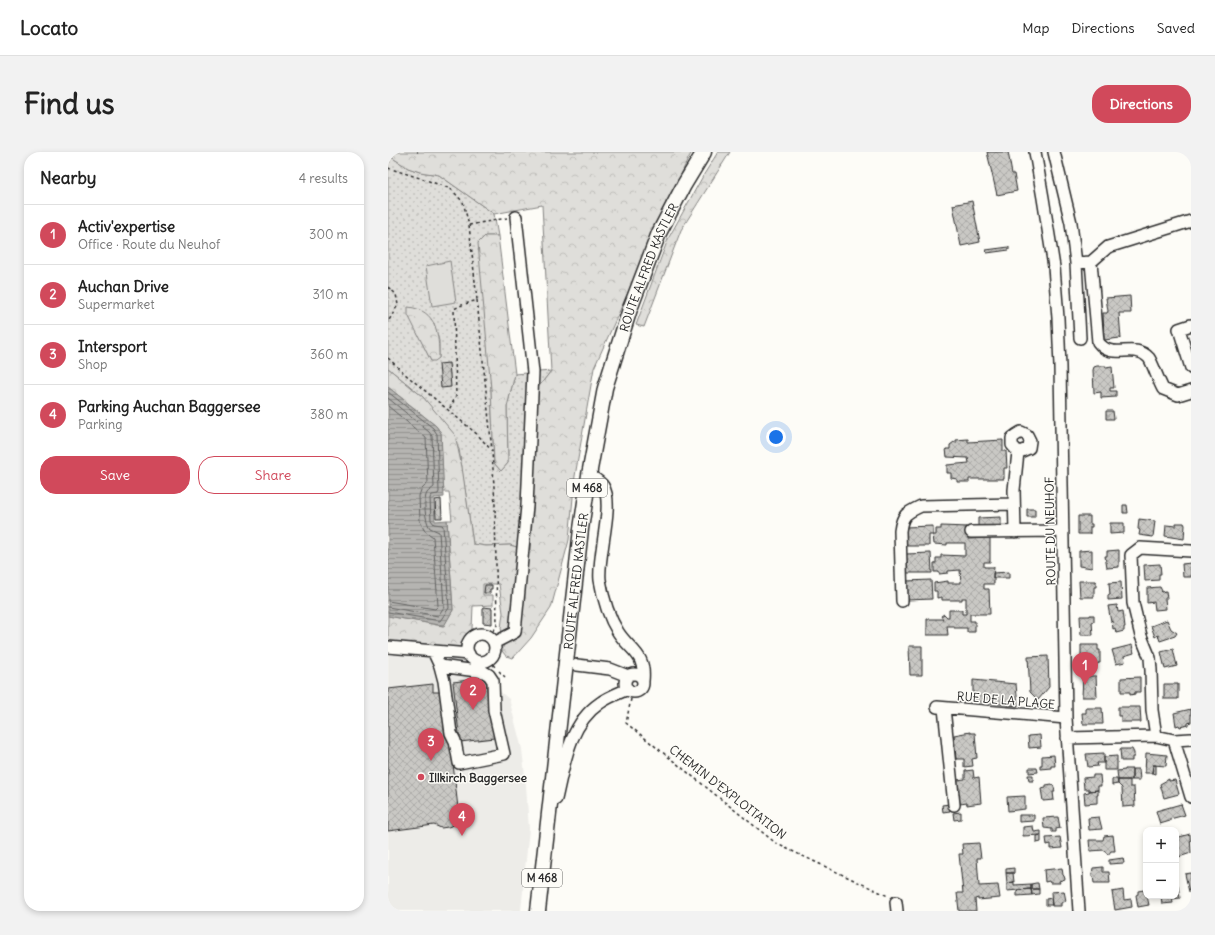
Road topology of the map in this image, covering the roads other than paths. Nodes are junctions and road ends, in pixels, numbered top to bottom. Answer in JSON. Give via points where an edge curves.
{"nodes":[{"id":1,"x":704,"y":152,"type":"edge"},
{"id":2,"x":1035,"y":152,"type":"edge"},
{"id":3,"x":1054,"y":152,"type":"edge"},
{"id":4,"x":516,"y":218,"type":"road end"},
{"id":5,"x":1191,"y":221,"type":"edge"},
{"id":6,"x":1091,"y":262,"type":"junction"},
{"id":7,"x":1076,"y":264,"type":"junction"},
{"id":8,"x":1191,"y":325,"type":"edge"},
{"id":9,"x":1080,"y":338,"type":"dead end"},
{"id":10,"x":1191,"y":368,"type":"edge"},
{"id":11,"x":1191,"y":391,"type":"edge"},
{"id":12,"x":1018,"y":452,"type":"dead end"},
{"id":13,"x":589,"y":475,"type":"junction"},
{"id":14,"x":1014,"y":504,"type":"junction"},
{"id":15,"x":1063,"y":531,"type":"junction"},
{"id":16,"x":971,"y":532,"type":"dead end"},
{"id":17,"x":1016,"y":532,"type":"junction"},
{"id":18,"x":1191,"y":550,"type":"edge"},
{"id":19,"x":902,"y":601,"type":"dead end"},
{"id":20,"x":492,"y":640,"type":"junction"},
{"id":21,"x":388,"y":647,"type":"edge"},
{"id":22,"x":433,"y":651,"type":"junction"},
{"id":23,"x":469,"y":654,"type":"junction"},
{"id":24,"x":576,"y":665,"type":"dead end"},
{"id":25,"x":440,"y":666,"type":"junction"},
{"id":26,"x":628,"y":676,"type":"junction"},
{"id":27,"x":643,"y":681,"type":"junction"},
{"id":28,"x":631,"y":691,"type":"junction"},
{"id":29,"x":1066,"y":718,"type":"junction"},
{"id":30,"x":1156,"y":736,"type":"junction"},
{"id":31,"x":1067,"y":738,"type":"junction"},
{"id":32,"x":1191,"y":739,"type":"edge"},
{"id":33,"x":1174,"y":740,"type":"junction"},
{"id":34,"x":1191,"y":798,"type":"edge"},
{"id":35,"x":954,"y":805,"type":"dead end"},
{"id":36,"x":546,"y":844,"type":"junction"},
{"id":37,"x":538,"y":911,"type":"edge"},
{"id":38,"x":1079,"y":911,"type":"edge"}],
"edges":[{"from":1,"to":13,"type":"main road","name":"ROUTE ALFRED KASTLER","number":"M 468","via":[[659,234],[630,308],[605,388]]},
{"from":2,"to":15,"type":"street","name":"ROUTE DU NEUHOF","via":[[1050,238],[1057,302]]},
{"from":3,"to":7,"type":"street","via":[[1071,223]]},
{"from":4,"to":20,"type":"street","via":[[533,372],[527,506],[515,632]]},
{"from":5,"to":6,"type":"street","via":[[1108,247]]},
{"from":6,"to":7,"type":"street"},
{"from":6,"to":11,"type":"street","via":[[1098,342],[1114,352],[1143,352],[1150,359],[1163,389],[1178,395]]},
{"from":7,"to":9,"type":"street"},
{"from":8,"to":10,"type":"street","via":[[1180,329]]},
{"from":12,"to":14,"type":"street"},
{"from":13,"to":27,"type":"street","via":[[604,486],[607,501],[599,572],[602,595],[618,632],[639,655],[644,669]]},
{"from":13,"to":36,"type":"main road","name":"ROUTE ALFRED KASTLER","number":"M 468"},
{"from":14,"to":17,"type":"street"},
{"from":14,"to":19,"type":"street","via":[[921,506],[908,512],[901,520],[900,531]]},
{"from":15,"to":17,"type":"street"},
{"from":15,"to":29,"type":"street","name":"ROUTE DU NEUHOF"},
{"from":16,"to":17,"type":"street"},
{"from":18,"to":30,"type":"street","via":[[1140,548],[1131,555],[1134,603],[1141,636],[1150,658]]},
{"from":20,"to":23,"type":"street","via":[[481,634],[472,637],[468,645]]},
{"from":20,"to":23,"type":"street","via":[[496,647],[493,656],[485,662],[476,661]]},
{"from":21,"to":22,"type":"street"},
{"from":22,"to":23,"type":"street"},
{"from":22,"to":25,"type":"street"},
{"from":24,"to":26,"type":"street","via":[[610,669]]},
{"from":25,"to":25,"type":"street","via":[[451,733],[456,741],[459,763],[504,754],[494,710],[493,681],[489,675],[484,672]]},
{"from":26,"to":27,"type":"street","via":[[636,674],[641,676]]},
{"from":26,"to":28,"type":"street","via":[[625,684]]},
{"from":27,"to":28,"type":"street","via":[[642,689]]},
{"from":28,"to":36,"type":"street","via":[[600,703],[574,733],[564,762]]},
{"from":29,"to":31,"type":"street","name":"ROUTE DU NEUHOF"},
{"from":29,"to":35,"type":"street","name":"RUE DE LA PLAGE","via":[[941,708]]},
{"from":30,"to":31,"type":"street"},
{"from":30,"to":33,"type":"street"},
{"from":31,"to":38,"type":"street","name":"ROUTE DU NEUHOF"},
{"from":32,"to":33,"type":"street"},
{"from":33,"to":34,"type":"street"},
{"from":36,"to":37,"type":"main road","name":"ROUTE ALFRED KASTLER","number":"M 468"}]}
